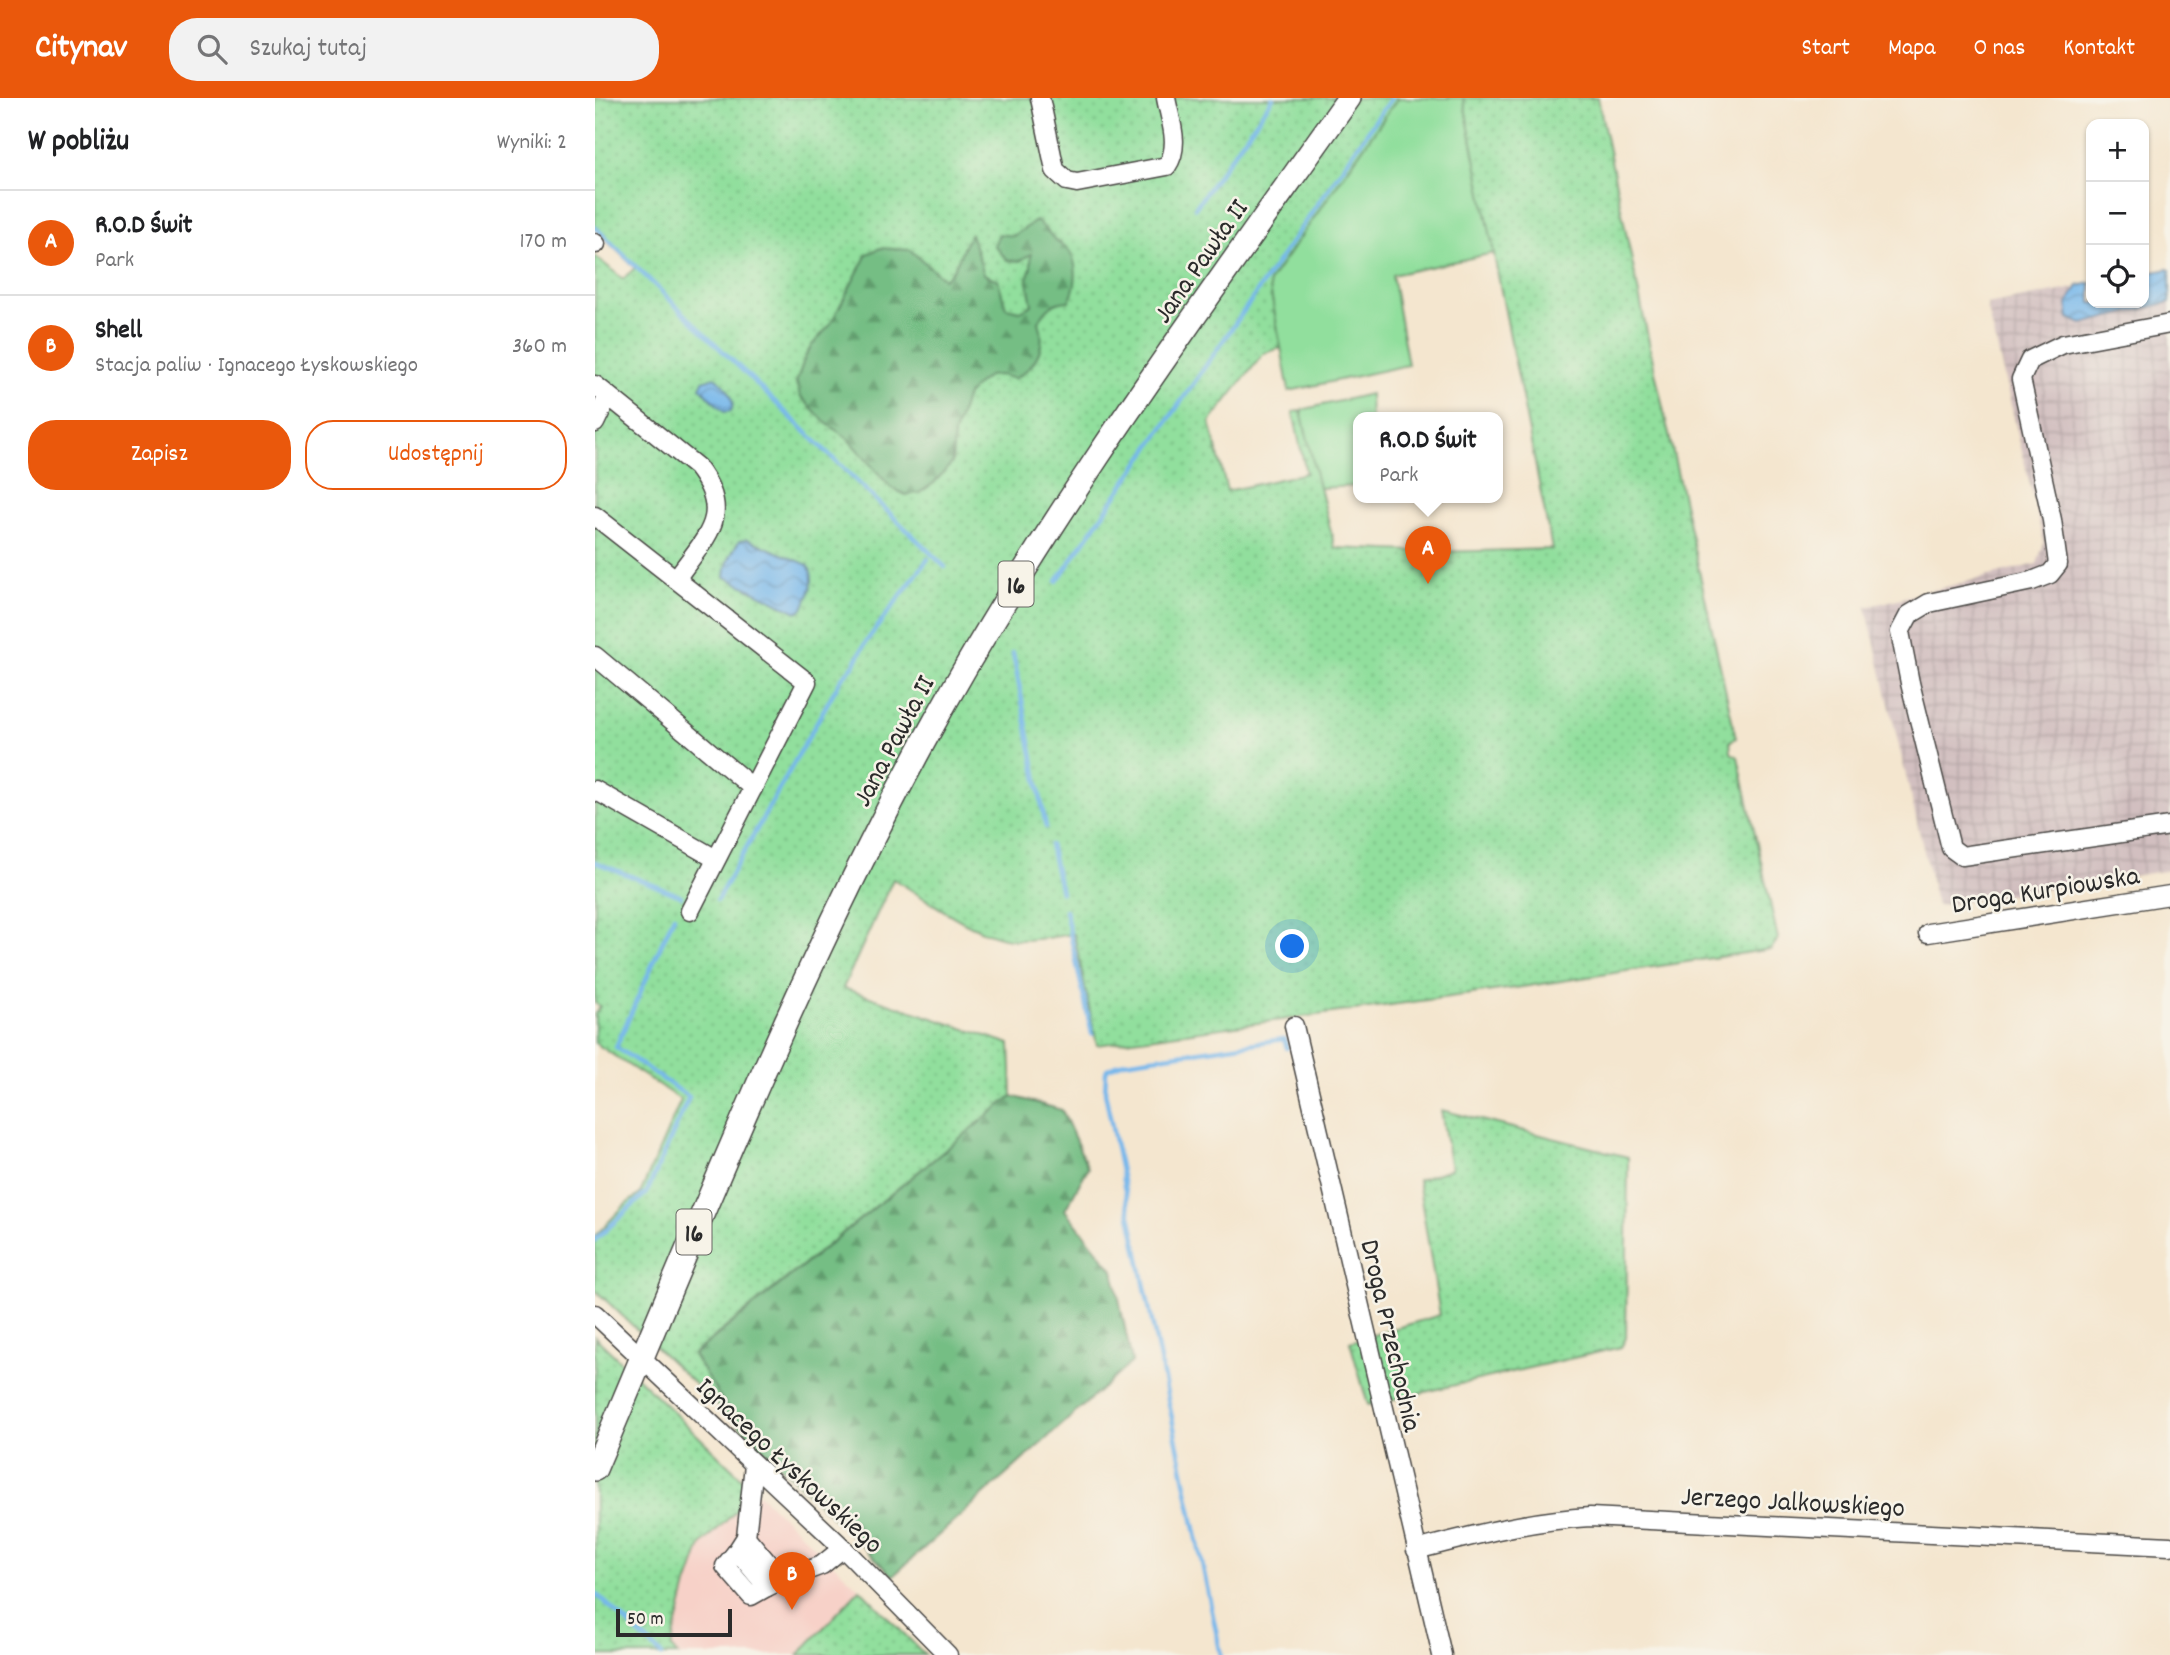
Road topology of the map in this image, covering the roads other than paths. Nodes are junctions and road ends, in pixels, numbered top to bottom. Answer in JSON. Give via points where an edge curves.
{"nodes":[{"id":1,"x":1040,"y":98,"type":"edge"},
{"id":2,"x":1166,"y":98,"type":"edge"},
{"id":3,"x":1349,"y":98,"type":"edge"},
{"id":4,"x":2170,"y":324,"type":"edge"},
{"id":5,"x":602,"y":390,"type":"edge"},
{"id":6,"x":595,"y":423,"type":"edge"},
{"id":7,"x":595,"y":516,"type":"edge"},
{"id":8,"x":676,"y":579,"type":"junction"},
{"id":9,"x":595,"y":656,"type":"edge"},
{"id":10,"x":753,"y":788,"type":"junction"},
{"id":11,"x":595,"y":790,"type":"edge"},
{"id":12,"x":2170,"y":826,"type":"edge"},
{"id":13,"x":716,"y":859,"type":"junction"},
{"id":14,"x":2170,"y":895,"type":"edge"},
{"id":15,"x":690,"y":911,"type":"dead end"},
{"id":16,"x":1928,"y":933,"type":"dead end"},
{"id":17,"x":1294,"y":1026,"type":"dead end"},
{"id":18,"x":595,"y":1314,"type":"edge"},
{"id":19,"x":642,"y":1358,"type":"junction"},
{"id":20,"x":754,"y":1465,"type":"junction"},
{"id":21,"x":595,"y":1469,"type":"edge"},
{"id":22,"x":741,"y":1544,"type":"junction"},
{"id":23,"x":2170,"y":1546,"type":"edge"},
{"id":24,"x":843,"y":1548,"type":"junction"},
{"id":25,"x":1416,"y":1550,"type":"junction"},
{"id":26,"x":774,"y":1584,"type":"junction"},
{"id":27,"x":948,"y":1655,"type":"edge"},
{"id":28,"x":1442,"y":1655,"type":"edge"}],
"edges":[{"from":1,"to":2,"type":"street","via":[[1055,170],[1077,183],[1167,166],[1174,156],[1174,143]]},
{"from":3,"to":19,"type":"main road","name":"Jana Pawła II","number":"16","via":[[1077,489],[925,739],[795,998]]},
{"from":4,"to":12,"type":"street","via":[[2063,344],[2030,360],[2021,379],[2059,564],[2050,574],[2032,581],[1929,603],[1909,615],[1900,632],[1951,848],[1962,856]]},
{"from":5,"to":6,"type":"street"},
{"from":5,"to":8,"type":"street","via":[[697,467],[711,484],[717,508],[714,525]]},
{"from":7,"to":8,"type":"street"},
{"from":8,"to":10,"type":"street","via":[[807,682]]},
{"from":9,"to":10,"type":"street"},
{"from":10,"to":13,"type":"street"},
{"from":11,"to":13,"type":"street"},
{"from":13,"to":15,"type":"street"},
{"from":14,"to":16,"type":"street","name":"Droga Kurpiowska"},
{"from":17,"to":25,"type":"street","name":"Droga Przechodnia"},
{"from":18,"to":19,"type":"street","name":"Ignacego Łyskowskiego"},
{"from":19,"to":20,"type":"street","name":"Ignacego Łyskowskiego"},
{"from":19,"to":21,"type":"main road","name":"Jana Pawła II","number":"16"},
{"from":20,"to":22,"type":"street"},
{"from":20,"to":24,"type":"street","name":"Ignacego Łyskowskiego"},
{"from":22,"to":26,"type":"street"},
{"from":22,"to":26,"type":"street","via":[[725,1566],[751,1596]]},
{"from":23,"to":25,"type":"street","name":"Jerzego Jalkowskiego","via":[[1590,1517],[1501,1528]]},
{"from":24,"to":26,"type":"street","via":[[822,1565]]},
{"from":24,"to":27,"type":"street","name":"Ignacego Łyskowskiego"},
{"from":25,"to":28,"type":"street","name":"Droga Przechodnia"}]}
